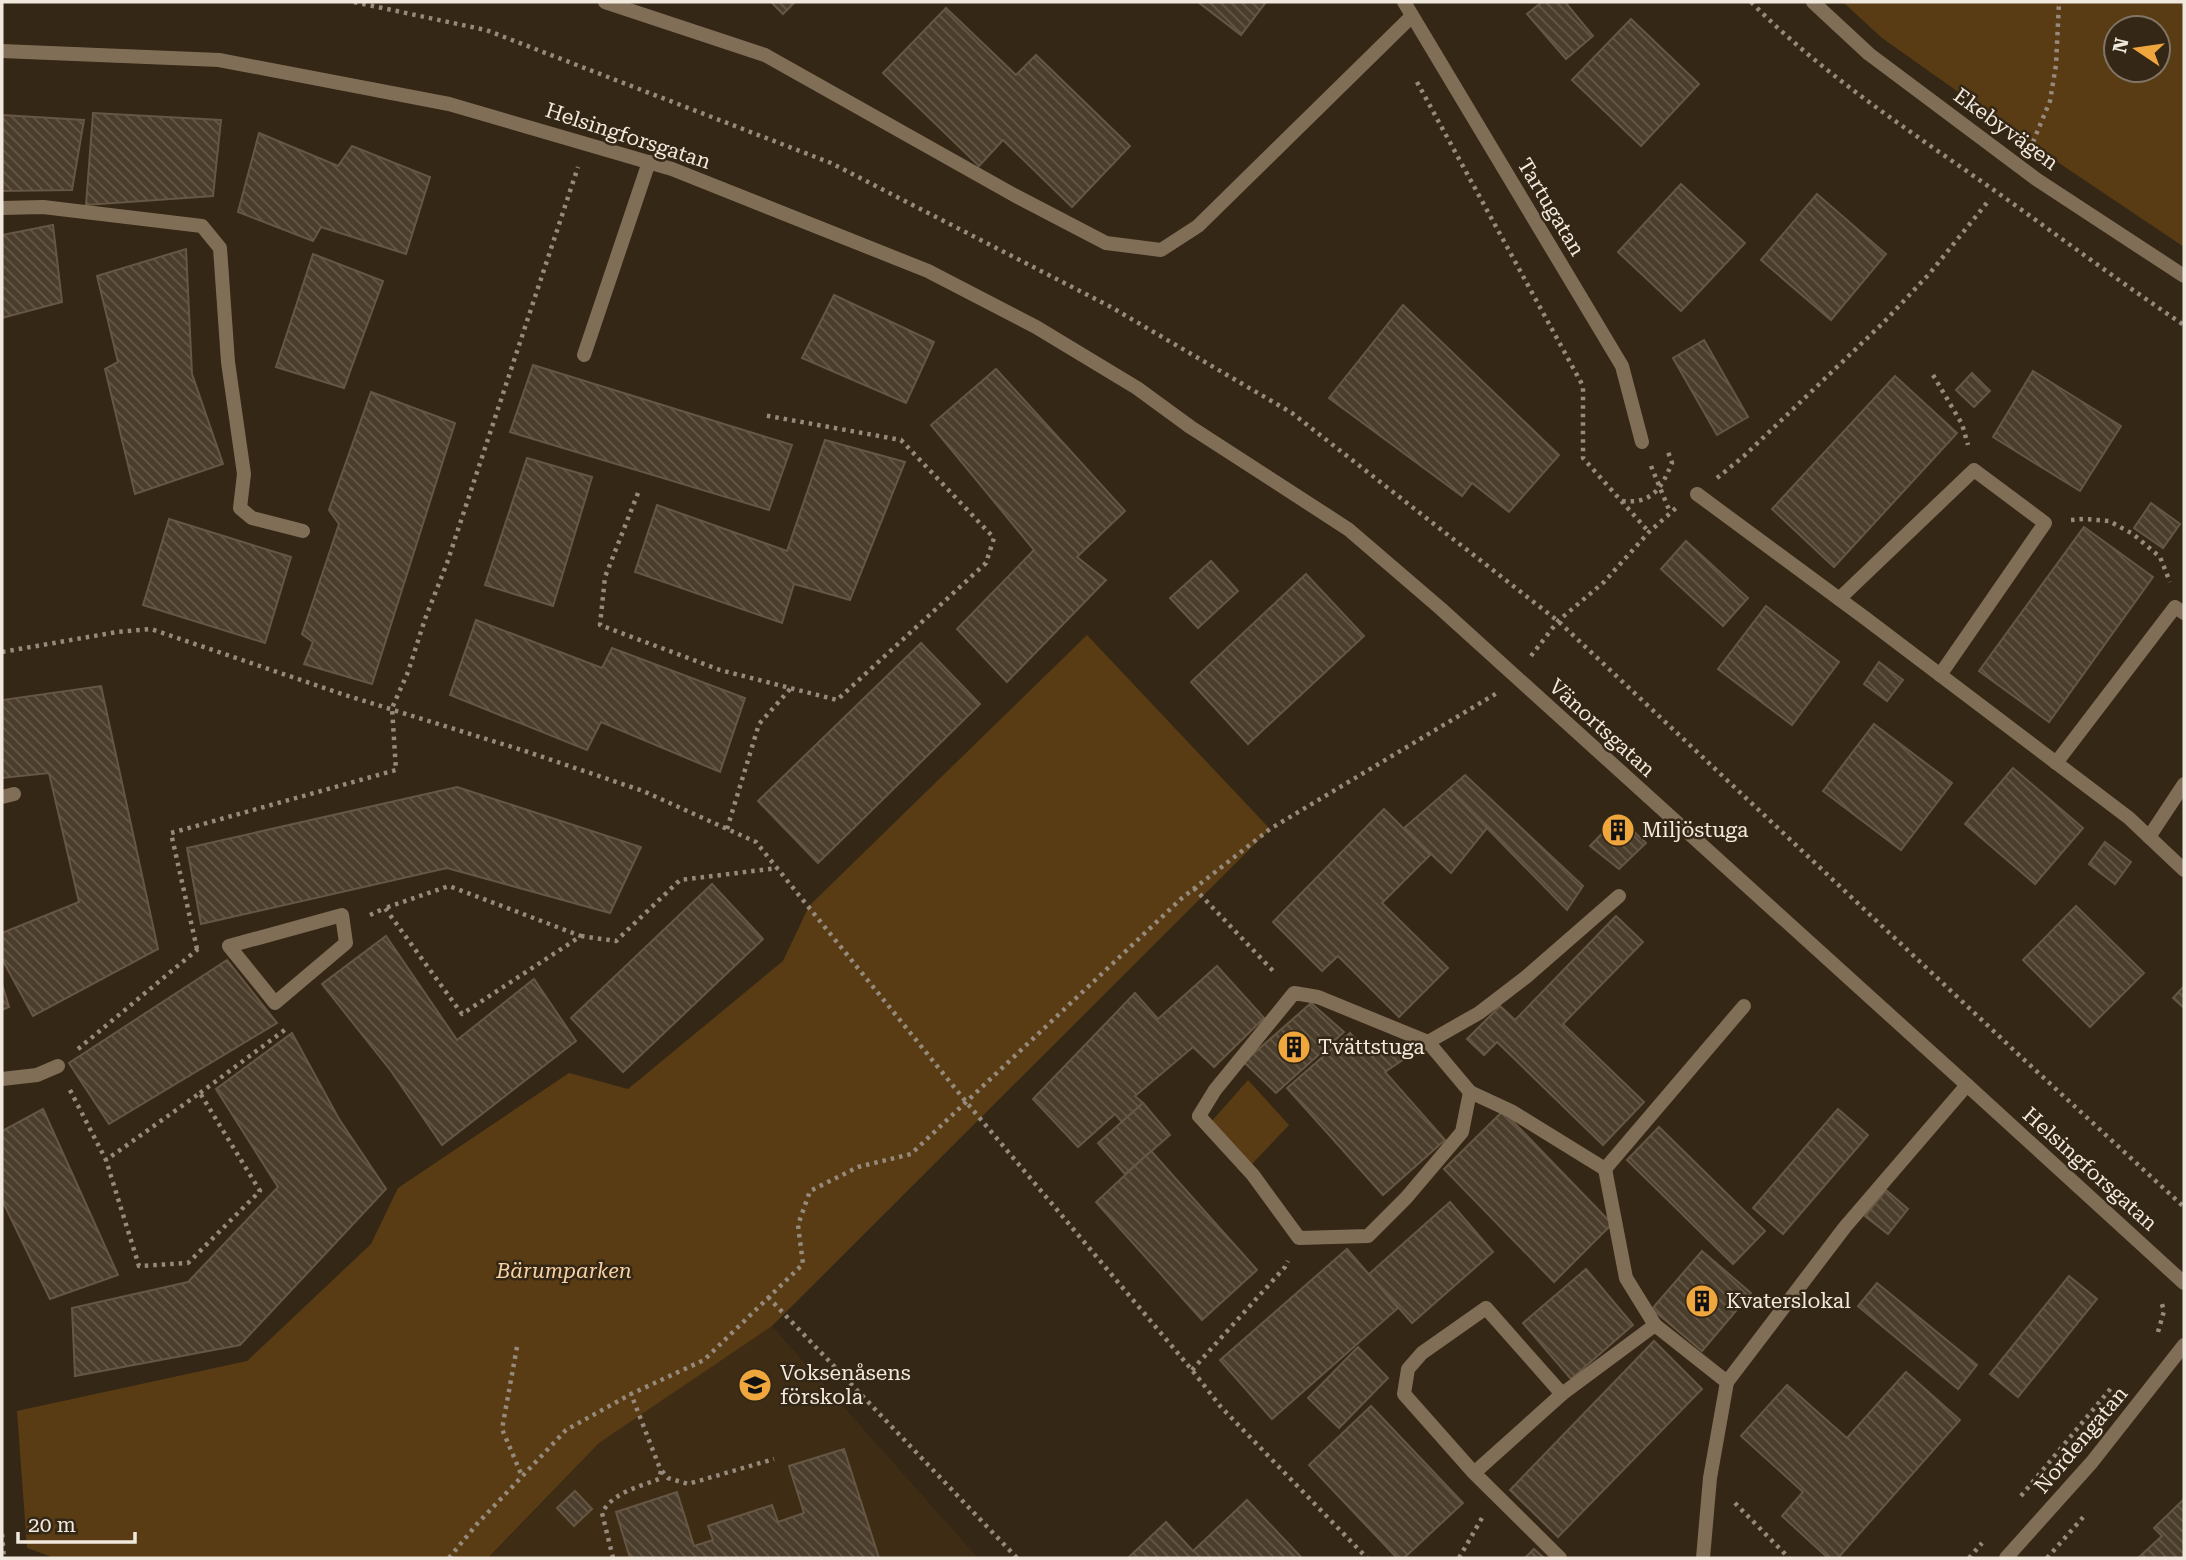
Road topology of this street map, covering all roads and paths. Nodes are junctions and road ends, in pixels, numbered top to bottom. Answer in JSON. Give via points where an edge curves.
{"nodes":[{"id":1,"x":605,"y":2,"type":"edge"},
{"id":2,"x":1404,"y":2,"type":"edge"},
{"id":3,"x":1751,"y":2,"type":"edge"},
{"id":4,"x":1813,"y":2,"type":"edge"},
{"id":5,"x":2059,"y":2,"type":"edge"},
{"id":6,"x":1412,"y":16,"type":"junction"},
{"id":7,"x":2,"y":51,"type":"edge"},
{"id":8,"x":1412,"y":73,"type":"dead end"},
{"id":9,"x":2033,"y":142,"type":"dead end"},
{"id":10,"x":649,"y":162,"type":"junction"},
{"id":11,"x":579,"y":166,"type":"dead end"},
{"id":12,"x":1990,"y":199,"type":"dead end"},
{"id":13,"x":2,"y":208,"type":"edge"},
{"id":14,"x":2184,"y":276,"type":"edge"},
{"id":15,"x":2184,"y":325,"type":"edge"},
{"id":16,"x":584,"y":355,"type":"dead end"},
{"id":17,"x":1933,"y":375,"type":"dead end"},
{"id":18,"x":763,"y":415,"type":"dead end"},
{"id":19,"x":1189,"y":426,"type":"joint"},
{"id":20,"x":1642,"y":442,"type":"joint"},
{"id":21,"x":1975,"y":470,"type":"junction"},
{"id":22,"x":638,"y":493,"type":"dead end"},
{"id":23,"x":1697,"y":494,"type":"junction"},
{"id":24,"x":1670,"y":512,"type":"junction"},
{"id":25,"x":2045,"y":523,"type":"junction"},
{"id":26,"x":303,"y":531,"type":"dead end"},
{"id":27,"x":1649,"y":532,"type":"junction"},
{"id":28,"x":1839,"y":599,"type":"junction"},
{"id":29,"x":2180,"y":610,"type":"edge"},
{"id":30,"x":2,"y":652,"type":"edge"},
{"id":31,"x":1940,"y":675,"type":"junction"},
{"id":32,"x":1515,"y":677,"type":"junction"},
{"id":33,"x":790,"y":688,"type":"junction"},
{"id":34,"x":392,"y":708,"type":"junction"},
{"id":35,"x":2056,"y":763,"type":"junction"},
{"id":36,"x":2184,"y":784,"type":"edge"},
{"id":37,"x":727,"y":829,"type":"junction"},
{"id":38,"x":2149,"y":837,"type":"junction"},
{"id":39,"x":778,"y":868,"type":"junction"},
{"id":40,"x":2184,"y":870,"type":"edge"},
{"id":41,"x":1194,"y":888,"type":"junction"},
{"id":42,"x":1619,"y":897,"type":"dead end"},
{"id":43,"x":385,"y":908,"type":"junction"},
{"id":44,"x":343,"y":927,"type":"junction"},
{"id":45,"x":581,"y":936,"type":"junction"},
{"id":46,"x":197,"y":949,"type":"junction"},
{"id":47,"x":232,"y":950,"type":"junction"},
{"id":48,"x":298,"y":983,"type":"junction"},
{"id":49,"x":1294,"y":993,"type":"junction"},
{"id":50,"x":1744,"y":1006,"type":"dead end"},
{"id":51,"x":1428,"y":1042,"type":"junction"},
{"id":52,"x":58,"y":1066,"type":"junction"},
{"id":53,"x":2,"y":1080,"type":"edge"},
{"id":54,"x":1968,"y":1085,"type":"junction"},
{"id":55,"x":1470,"y":1092,"type":"junction"},
{"id":56,"x":200,"y":1093,"type":"junction"},
{"id":57,"x":967,"y":1103,"type":"junction"},
{"id":58,"x":106,"y":1160,"type":"junction"},
{"id":59,"x":1605,"y":1169,"type":"junction"},
{"id":60,"x":1299,"y":1238,"type":"junction"},
{"id":61,"x":2184,"y":1283,"type":"edge"},
{"id":62,"x":2158,"y":1292,"type":"dead end"},
{"id":63,"x":768,"y":1297,"type":"junction"},
{"id":64,"x":1655,"y":1325,"type":"junction"},
{"id":65,"x":2158,"y":1333,"type":"dead end"},
{"id":66,"x":2184,"y":1345,"type":"edge"},
{"id":67,"x":517,"y":1348,"type":"dead end"},
{"id":68,"x":1192,"y":1370,"type":"junction"},
{"id":69,"x":1727,"y":1382,"type":"junction"},
{"id":70,"x":2115,"y":1384,"type":"dead end"},
{"id":71,"x":631,"y":1394,"type":"junction"},
{"id":72,"x":1562,"y":1394,"type":"junction"},
{"id":73,"x":774,"y":1459,"type":"dead end"},
{"id":74,"x":661,"y":1471,"type":"junction"},
{"id":75,"x":1474,"y":1473,"type":"junction"},
{"id":76,"x":522,"y":1476,"type":"junction"},
{"id":77,"x":1710,"y":1478,"type":"junction"},
{"id":78,"x":1497,"y":1493,"type":"junction"},
{"id":79,"x":2020,"y":1497,"type":"dead end"},
{"id":80,"x":2,"y":1534,"type":"edge"},
{"id":81,"x":1986,"y":1538,"type":"dead end"},
{"id":82,"x":4,"y":1558,"type":"edge"},
{"id":83,"x":449,"y":1558,"type":"edge"},
{"id":84,"x":613,"y":1558,"type":"edge"},
{"id":85,"x":1017,"y":1558,"type":"edge"},
{"id":86,"x":1367,"y":1558,"type":"edge"},
{"id":87,"x":1459,"y":1558,"type":"edge"},
{"id":88,"x":1560,"y":1558,"type":"edge"},
{"id":89,"x":1703,"y":1558,"type":"edge"},
{"id":90,"x":1789,"y":1558,"type":"edge"},
{"id":91,"x":1969,"y":1558,"type":"edge"},
{"id":92,"x":2006,"y":1558,"type":"edge"}],
"edges":[{"from":1,"to":6,"type":"street","via":[[765,55],[1107,243],[1161,250],[1198,226]]},
{"from":2,"to":6,"type":"street","name":"Tartugatan"},
{"from":3,"to":15,"type":"path","via":[[1787,38],[1877,109]]},
{"from":4,"to":14,"type":"street","name":"Ekebyvägen","via":[[1869,54],[2036,178]]},
{"from":5,"to":9,"type":"path","via":[[2050,101]]},
{"from":6,"to":20,"type":"street","name":"Tartugatan","via":[[1622,366]]},
{"from":7,"to":10,"type":"street","name":"Helsingforsgatan","via":[[219,60],[449,104]]},
{"from":8,"to":27,"type":"path","via":[[1583,386],[1583,458]]},
{"from":10,"to":16,"type":"street"},
{"from":10,"to":19,"type":"street","name":"Helsingforsgatan","via":[[928,271],[1036,327],[1137,388]]},
{"from":11,"to":34,"type":"path","via":[[447,563]]},
{"from":12,"to":23,"type":"path","via":[[1884,322],[1744,456]]},
{"from":13,"to":26,"type":"street","via":[[43,206],[202,226],[220,248],[228,362],[244,474],[240,508],[252,518]]},
{"from":17,"to":21,"type":"path","via":[[1962,424]]},
{"from":18,"to":33,"type":"path","via":[[901,440],[994,538],[986,563],[837,700]]},
{"from":19,"to":32,"type":"street","name":"Vänortsgatan","via":[[1348,529]]},
{"from":20,"to":24,"type":"path"},
{"from":21,"to":25,"type":"street"},
{"from":21,"to":28,"type":"street"},
{"from":22,"to":33,"type":"path","via":[[605,576],[600,625],[720,670]]},
{"from":23,"to":24,"type":"path"},
{"from":23,"to":28,"type":"street"},
{"from":24,"to":27,"type":"path"},
{"from":25,"to":29,"type":"path","via":[[2109,521],[2133,534],[2160,557]]},
{"from":25,"to":31,"type":"street"},
{"from":27,"to":32,"type":"path","via":[[1604,582],[1558,621]]},
{"from":28,"to":31,"type":"street"},
{"from":29,"to":35,"type":"street"},
{"from":30,"to":34,"type":"path","via":[[151,629]]},
{"from":31,"to":35,"type":"street"},
{"from":32,"to":41,"type":"path","via":[[1498,692],[1270,829]]},
{"from":32,"to":54,"type":"street","name":"Vänortsgatan"},
{"from":33,"to":37,"type":"path","via":[[759,724]]},
{"from":34,"to":37,"type":"path","via":[[643,791]]},
{"from":34,"to":46,"type":"path","via":[[396,770],[171,833]]},
{"from":35,"to":38,"type":"street"},
{"from":36,"to":38,"type":"street"},
{"from":37,"to":39,"type":"path","via":[[756,842]]},
{"from":38,"to":40,"type":"street"},
{"from":39,"to":45,"type":"path","via":[[680,880],[616,941]]},
{"from":39,"to":57,"type":"path"},
{"from":41,"to":49,"type":"path"},
{"from":41,"to":57,"type":"path"},
{"from":42,"to":51,"type":"street","via":[[1479,1013]]},
{"from":43,"to":44,"type":"path"},
{"from":43,"to":45,"type":"path","via":[[449,886]]},
{"from":43,"to":45,"type":"path","via":[[462,1014]]},
{"from":44,"to":47,"type":"street","via":[[342,915],[229,946]]},
{"from":44,"to":48,"type":"street","via":[[346,943]]},
{"from":46,"to":47,"type":"path"},
{"from":46,"to":52,"type":"path"},
{"from":47,"to":48,"type":"street","via":[[275,1003]]},
{"from":48,"to":56,"type":"path","via":[[305,1014]]},
{"from":49,"to":51,"type":"street","via":[[1318,997]]},
{"from":49,"to":60,"type":"street","via":[[1199,1116],[1252,1175]]},
{"from":50,"to":59,"type":"street"},
{"from":51,"to":55,"type":"street"},
{"from":52,"to":53,"type":"street","via":[[37,1075]]},
{"from":52,"to":58,"type":"path"},
{"from":54,"to":61,"type":"street","name":"Helsingforsgatan"},
{"from":54,"to":69,"type":"street","via":[[1845,1227]]},
{"from":55,"to":59,"type":"street","via":[[1511,1111]]},
{"from":55,"to":60,"type":"street","via":[[1462,1132],[1368,1236]]},
{"from":56,"to":58,"type":"path"},
{"from":56,"to":58,"type":"path","via":[[260,1191],[188,1263],[139,1266]]},
{"from":57,"to":63,"type":"path","via":[[911,1154],[859,1167],[810,1191],[798,1225],[803,1264]]},
{"from":57,"to":68,"type":"path"},
{"from":59,"to":64,"type":"street","via":[[1626,1278]]},
{"from":60,"to":68,"type":"path","via":[[1285,1267]]},
{"from":62,"to":65,"type":"path","via":[[2164,1311]]},
{"from":63,"to":71,"type":"path","via":[[704,1360]]},
{"from":63,"to":85,"type":"path"},
{"from":64,"to":69,"type":"street"},
{"from":64,"to":72,"type":"street"},
{"from":66,"to":92,"type":"street","name":"Nordengatan","via":[[2092,1462]]},
{"from":67,"to":76,"type":"path","via":[[502,1429]]},
{"from":68,"to":86,"type":"path","via":[[1221,1407]]},
{"from":69,"to":77,"type":"street"},
{"from":70,"to":79,"type":"path"},
{"from":71,"to":74,"type":"path"},
{"from":71,"to":76,"type":"path","via":[[566,1430]]},
{"from":72,"to":75,"type":"street"},
{"from":72,"to":75,"type":"street","via":[[1486,1308],[1422,1353],[1408,1368],[1404,1394]]},
{"from":73,"to":74,"type":"path","via":[[688,1484]]},
{"from":74,"to":84,"type":"path","via":[[659,1479],[607,1503],[602,1513]]},
{"from":75,"to":78,"type":"street"},
{"from":76,"to":83,"type":"path"},
{"from":77,"to":89,"type":"street"},
{"from":77,"to":90,"type":"path"},
{"from":78,"to":87,"type":"path"},
{"from":78,"to":88,"type":"street"},
{"from":80,"to":82,"type":"path"},
{"from":81,"to":91,"type":"path"}]}
